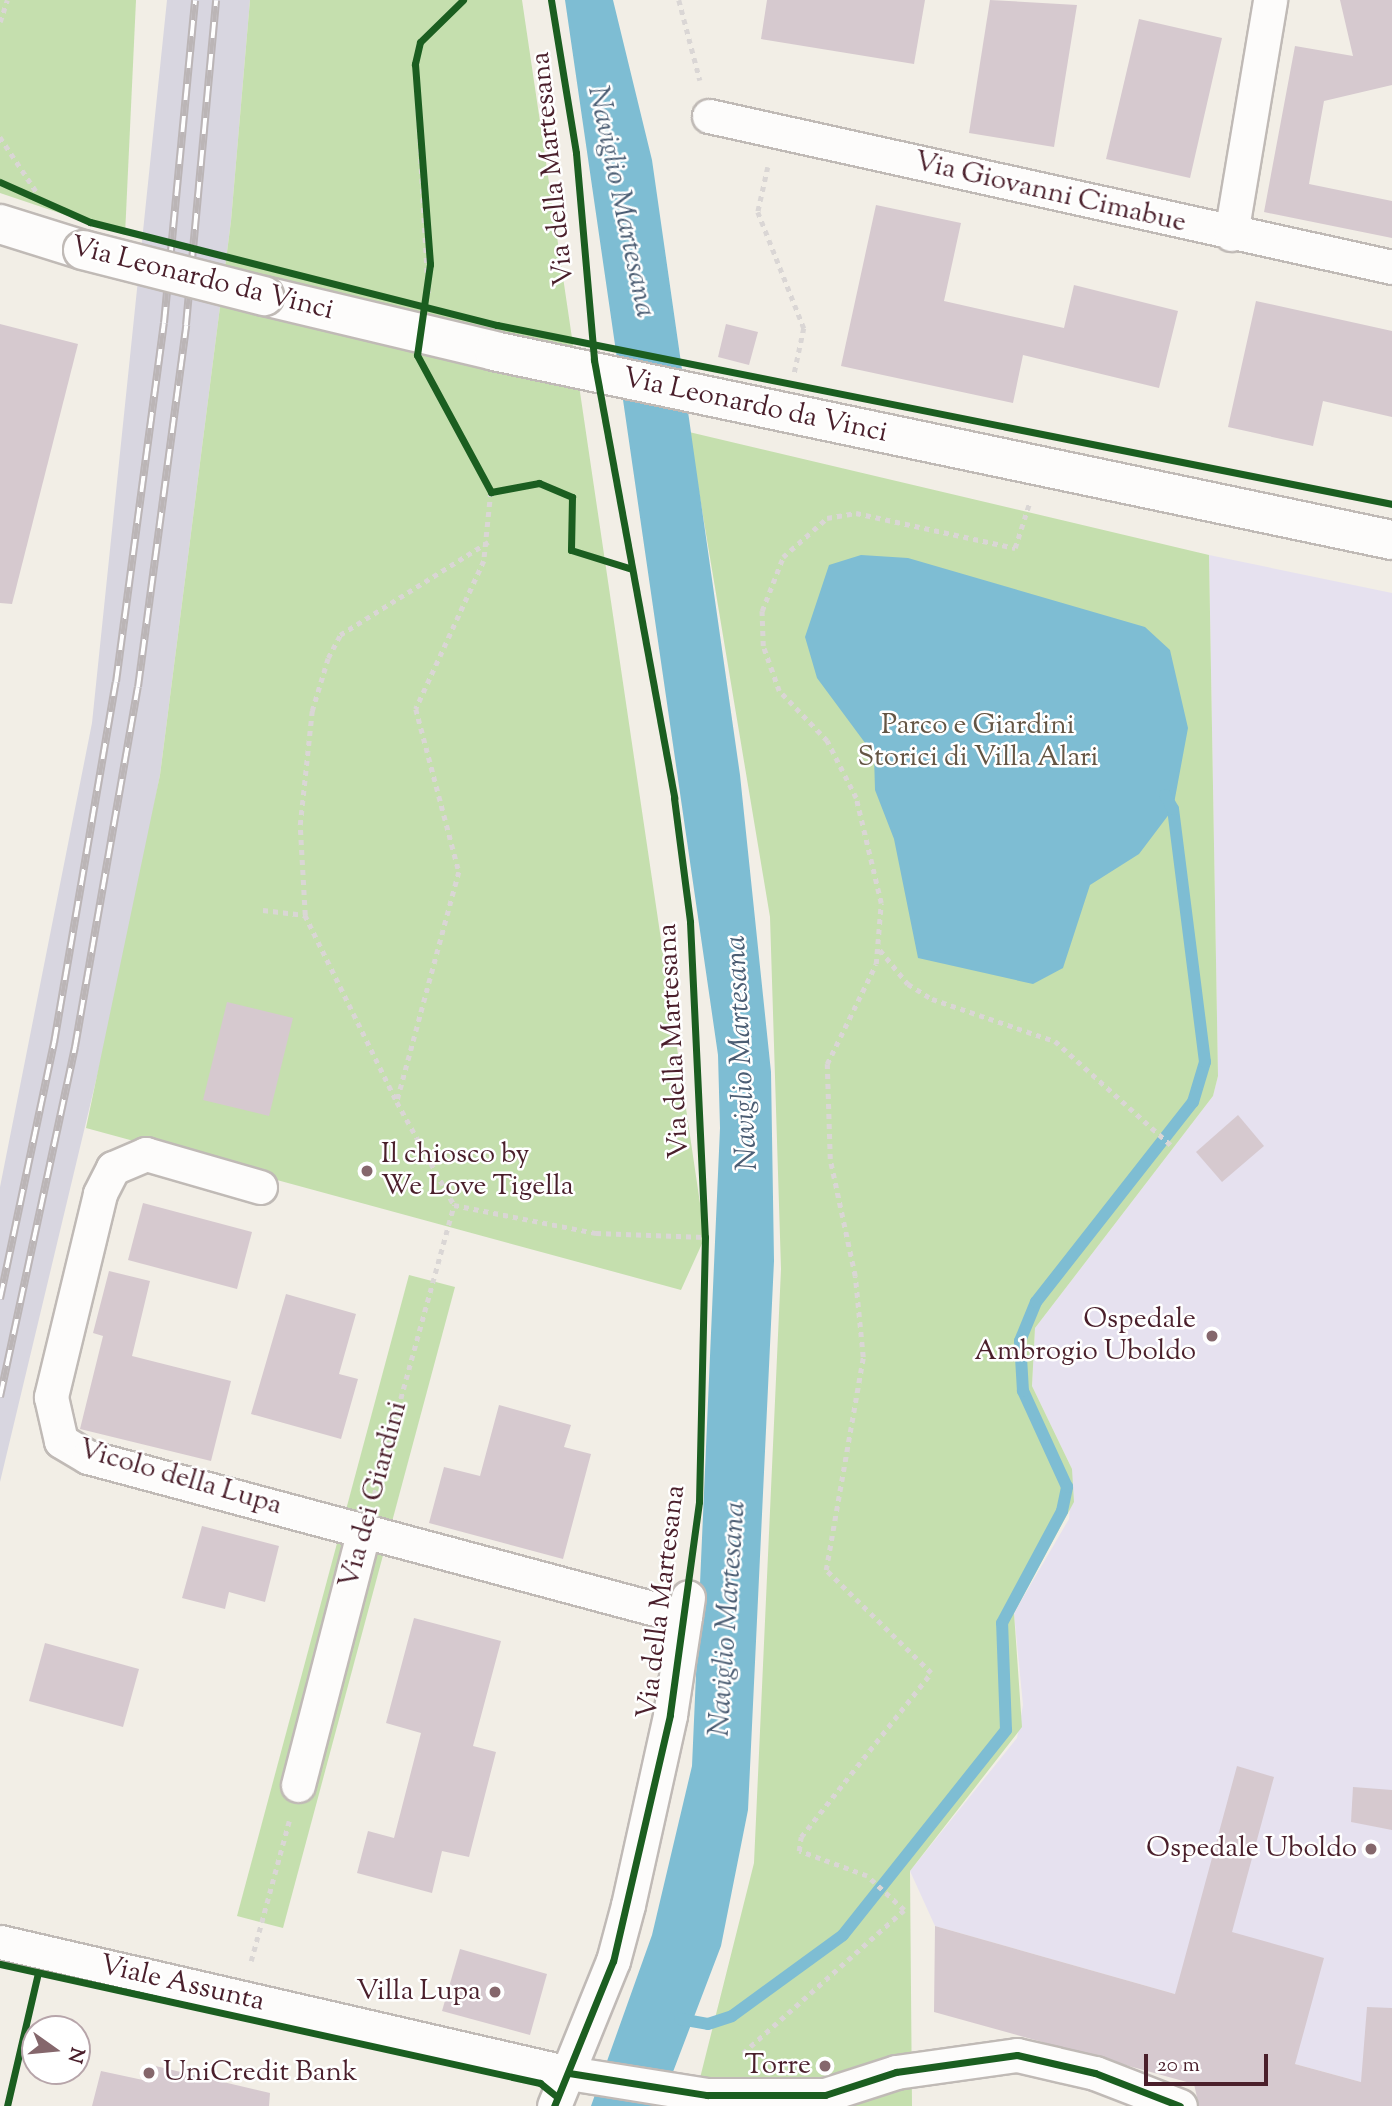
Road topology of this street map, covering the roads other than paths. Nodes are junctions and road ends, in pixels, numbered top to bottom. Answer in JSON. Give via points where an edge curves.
{"nodes":[{"id":1,"x":1270,"y":0,"type":"edge"},
{"id":2,"x":709,"y":116,"type":"road end"},
{"id":3,"x":0,"y":224,"type":"edge"},
{"id":4,"x":1231,"y":234,"type":"junction"},
{"id":5,"x":1392,"y":267,"type":"edge"},
{"id":6,"x":1392,"y":540,"type":"edge"},
{"id":7,"x":260,"y":1187,"type":"dead end"},
{"id":8,"x":364,"y":1529,"type":"junction"},
{"id":9,"x":687,"y":1605,"type":"joint"},
{"id":10,"x":298,"y":1786,"type":"dead end"},
{"id":11,"x":0,"y":1942,"type":"edge"},
{"id":12,"x":569,"y":2073,"type":"junction"},
{"id":13,"x":554,"y":2106,"type":"edge"},
{"id":14,"x":1180,"y":2106,"type":"edge"}],
"edges":[{"from":1,"to":4,"type":"street"},
{"from":2,"to":4,"type":"street","name":"Via Giovanni Cimabue"},
{"from":3,"to":6,"type":"street","name":"Via Leonardo da Vinci","bridge":true,"via":[[83,250],[494,351]]},
{"from":4,"to":5,"type":"street","name":"Via Giovanni Cimabue"},
{"from":7,"to":8,"type":"street","name":"Vicolo della Lupa","via":[[146,1154],[113,1168],[100,1194],[53,1385],[54,1432],[88,1457]]},
{"from":8,"to":9,"type":"street","name":"Vicolo della Lupa"},
{"from":8,"to":10,"type":"street","name":"Via dei Giardini"},
{"from":9,"to":12,"type":"street","name":"Via della Martesana","via":[[670,1715],[628,1905]]},
{"from":11,"to":12,"type":"street","name":"Viale Assunta"},
{"from":12,"to":13,"type":"street","name":"Via della Martesana"},
{"from":12,"to":14,"type":"street","name":"Viale Assunta","via":[[707,2095],[825,2095],[896,2072],[1017,2055],[1095,2073]]}]}
